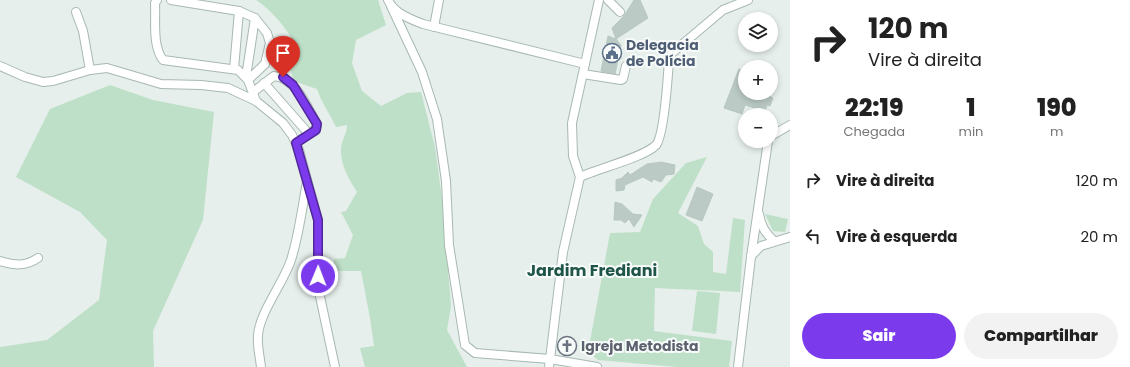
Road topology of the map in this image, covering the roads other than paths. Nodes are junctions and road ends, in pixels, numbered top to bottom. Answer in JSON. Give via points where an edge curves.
{"nodes":[{"id":1,"x":157,"y":0,"type":"edge"},
{"id":2,"x":171,"y":0,"type":"edge"},
{"id":3,"x":439,"y":0,"type":"edge"},
{"id":4,"x":599,"y":0,"type":"edge"},
{"id":5,"x":608,"y":0,"type":"edge"},
{"id":6,"x":748,"y":0,"type":"edge"},
{"id":7,"x":389,"y":3,"type":"edge"},
{"id":8,"x":239,"y":11,"type":"junction"},
{"id":9,"x":76,"y":12,"type":"dead end"},
{"id":10,"x":620,"y":12,"type":"dead end"},
{"id":11,"x":255,"y":18,"type":"junction"},
{"id":12,"x":434,"y":27,"type":"junction"},
{"id":13,"x":586,"y":64,"type":"junction"},
{"id":14,"x":0,"y":66,"type":"edge"},
{"id":15,"x":626,"y":66,"type":"dead end"},
{"id":16,"x":234,"y":69,"type":"junction"},
{"id":17,"x":90,"y":70,"type":"junction"},
{"id":18,"x":583,"y":74,"type":"junction"},
{"id":19,"x":247,"y":78,"type":"junction"},
{"id":20,"x":264,"y":83,"type":"junction"},
{"id":21,"x":253,"y":92,"type":"junction"},
{"id":22,"x":256,"y":101,"type":"junction"},
{"id":23,"x":790,"y":125,"type":"edge"},
{"id":24,"x":778,"y":132,"type":"edge"},
{"id":25,"x":309,"y":134,"type":"junction"},
{"id":26,"x":296,"y":143,"type":"junction"},
{"id":27,"x":767,"y":148,"type":"edge"},
{"id":28,"x":580,"y":177,"type":"junction"},
{"id":29,"x":307,"y":181,"type":"junction"},
{"id":30,"x":758,"y":207,"type":"junction"},
{"id":31,"x":790,"y":237,"type":"edge"},
{"id":32,"x":774,"y":241,"type":"junction"},
{"id":33,"x":751,"y":257,"type":"junction"},
{"id":34,"x":38,"y":258,"type":"dead end"},
{"id":35,"x":0,"y":261,"type":"edge"},
{"id":36,"x":549,"y":363,"type":"edge"},
{"id":37,"x":261,"y":367,"type":"edge"},
{"id":38,"x":336,"y":367,"type":"edge"},
{"id":39,"x":597,"y":367,"type":"edge"},
{"id":40,"x":738,"y":367,"type":"edge"}],
"edges":[{"from":1,"to":16,"type":"street","via":[[157,47],[158,55],[163,60]]},
{"from":2,"to":8,"type":"street"},
{"from":3,"to":12,"type":"street"},
{"from":4,"to":13,"type":"street"},
{"from":5,"to":10,"type":"street"},
{"from":6,"to":28,"type":"street","via":[[723,10],[672,53],[661,132],[656,145],[644,153]]},
{"from":7,"to":12,"type":"street","via":[[406,17]]},
{"from":7,"to":36,"type":"street","via":[[422,72],[437,119],[446,181],[449,245],[465,345],[475,353]]},
{"from":8,"to":11,"type":"street"},
{"from":8,"to":16,"type":"street"},
{"from":9,"to":17,"type":"street","via":[[83,31]]},
{"from":11,"to":19,"type":"street"},
{"from":11,"to":19,"type":"street","via":[[267,33],[270,43],[265,64]]},
{"from":12,"to":13,"type":"street"},
{"from":13,"to":18,"type":"street"},
{"from":14,"to":17,"type":"street","via":[[43,82],[63,79]]},
{"from":15,"to":18,"type":"street","via":[[621,80]]},
{"from":16,"to":19,"type":"street"},
{"from":17,"to":22,"type":"street","via":[[116,70],[161,84],[228,88]]},
{"from":18,"to":28,"type":"street","via":[[572,123],[573,156]]},
{"from":19,"to":21,"type":"street"},
{"from":20,"to":21,"type":"street"},
{"from":20,"to":25,"type":"street"},
{"from":20,"to":25,"type":"street","via":[[274,76],[283,77],[293,85],[317,124],[316,130]]},
{"from":21,"to":22,"type":"street"},
{"from":22,"to":26,"type":"street","via":[[284,123]]},
{"from":23,"to":24,"type":"street"},
{"from":25,"to":26,"type":"street"},
{"from":26,"to":29,"type":"street"},
{"from":27,"to":30,"type":"street"},
{"from":28,"to":36,"type":"street","via":[[563,252]]},
{"from":29,"to":37,"type":"street","via":[[291,260],[259,330]]},
{"from":29,"to":38,"type":"street","via":[[318,220],[318,287]]},
{"from":30,"to":32,"type":"street","via":[[760,224]]},
{"from":30,"to":33,"type":"street"},
{"from":31,"to":32,"type":"street"},
{"from":32,"to":33,"type":"street","via":[[756,250]]},
{"from":33,"to":40,"type":"street"},
{"from":34,"to":35,"type":"street","via":[[30,264]]},
{"from":36,"to":39,"type":"street"}]}
